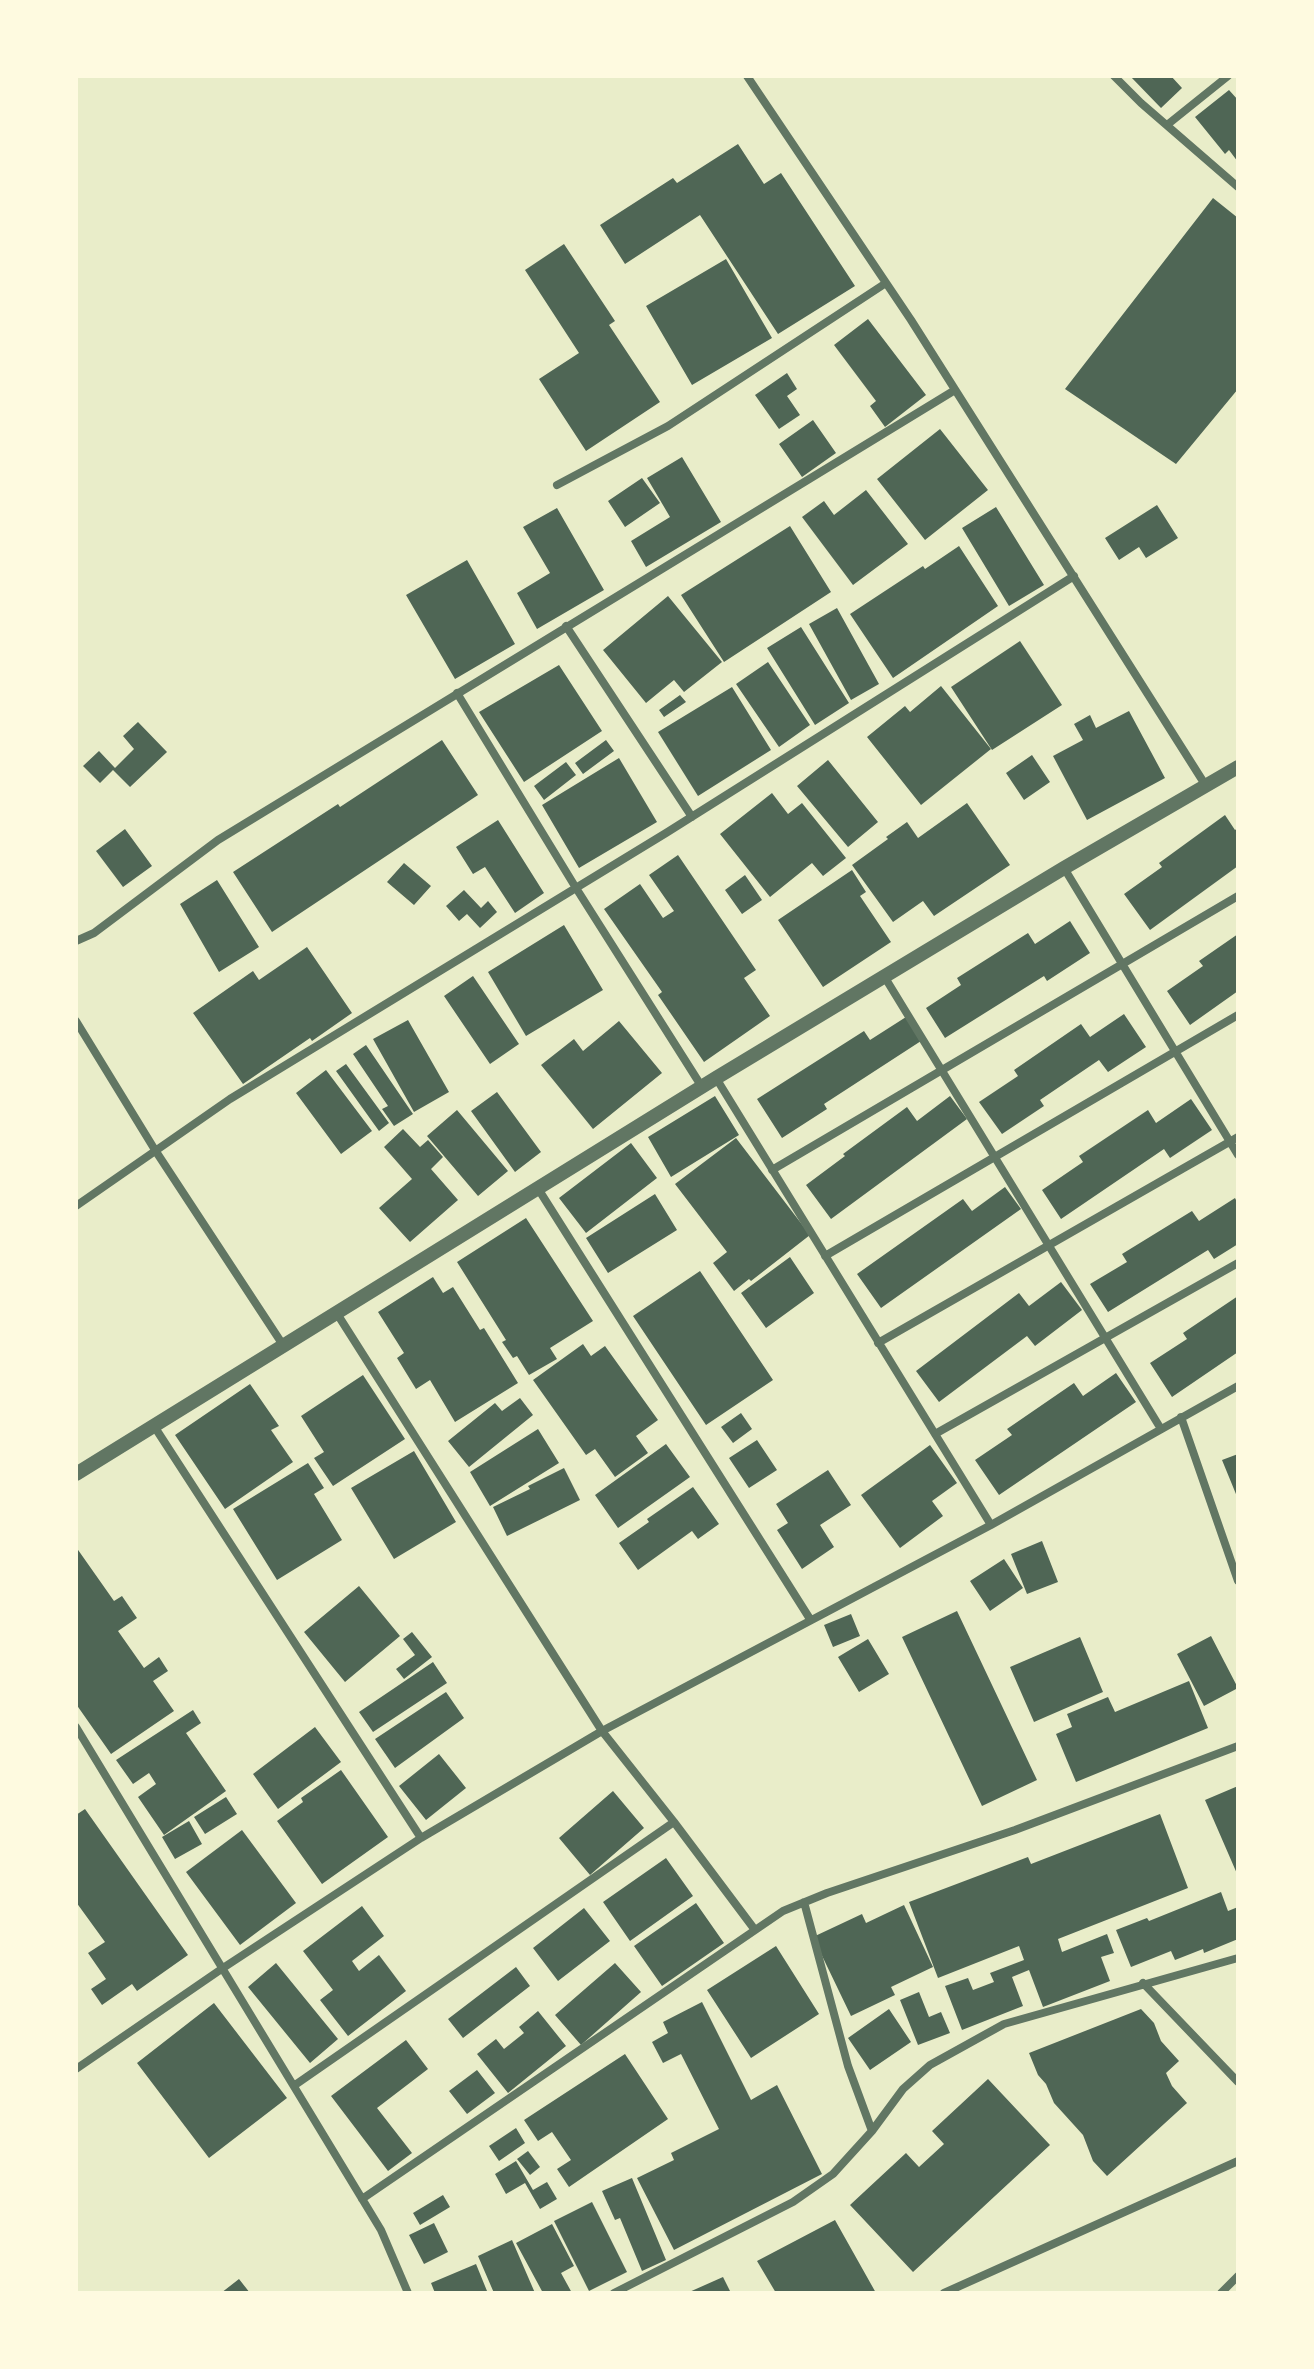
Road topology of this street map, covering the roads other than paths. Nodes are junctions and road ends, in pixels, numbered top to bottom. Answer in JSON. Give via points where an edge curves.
{"nodes":[{"id":1,"x":747,"y":76,"type":"edge"},
{"id":2,"x":1114,"y":76,"type":"edge"},
{"id":3,"x":1228,"y":76,"type":"edge"},
{"id":4,"x":1167,"y":125,"type":"junction"},
{"id":5,"x":1238,"y":187,"type":"edge"},
{"id":6,"x":886,"y":283,"type":"junction"},
{"id":7,"x":955,"y":390,"type":"junction"},
{"id":8,"x":557,"y":485,"type":"dead end"},
{"id":9,"x":1074,"y":576,"type":"junction"},
{"id":10,"x":566,"y":626,"type":"junction"},
{"id":11,"x":457,"y":693,"type":"junction"},
{"id":12,"x":1238,"y":767,"type":"edge"},
{"id":13,"x":1206,"y":786,"type":"junction"},
{"id":14,"x":692,"y":817,"type":"junction"},
{"id":15,"x":1064,"y":868,"type":"junction"},
{"id":16,"x":576,"y":888,"type":"junction"},
{"id":17,"x":1238,"y":896,"type":"edge"},
{"id":18,"x":76,"y":941,"type":"edge"},
{"id":19,"x":1122,"y":964,"type":"junction"},
{"id":20,"x":884,"y":976,"type":"junction"},
{"id":21,"x":1238,"y":1015,"type":"edge"},
{"id":22,"x":76,"y":1021,"type":"edge"},
{"id":23,"x":1175,"y":1051,"type":"junction"},
{"id":24,"x":942,"y":1070,"type":"junction"},
{"id":25,"x":716,"y":1078,"type":"junction"},
{"id":26,"x":702,"y":1087,"type":"junction"},
{"id":27,"x":1234,"y":1140,"type":"edge"},
{"id":28,"x":155,"y":1150,"type":"junction"},
{"id":29,"x":1238,"y":1155,"type":"edge"},
{"id":30,"x":995,"y":1157,"type":"junction"},
{"id":31,"x":772,"y":1170,"type":"junction"},
{"id":32,"x":537,"y":1187,"type":"junction"},
{"id":33,"x":76,"y":1206,"type":"edge"},
{"id":34,"x":1049,"y":1246,"type":"junction"},
{"id":35,"x":825,"y":1256,"type":"junction"},
{"id":36,"x":1238,"y":1263,"type":"edge"},
{"id":37,"x":335,"y":1312,"type":"junction"},
{"id":38,"x":1105,"y":1338,"type":"junction"},
{"id":39,"x":878,"y":1343,"type":"junction"},
{"id":40,"x":283,"y":1345,"type":"junction"},
{"id":41,"x":1238,"y":1386,"type":"edge"},
{"id":42,"x":1181,"y":1417,"type":"junction"},
{"id":43,"x":154,"y":1426,"type":"junction"},
{"id":44,"x":1161,"y":1429,"type":"junction"},
{"id":45,"x":935,"y":1434,"type":"junction"},
{"id":46,"x":76,"y":1474,"type":"edge"},
{"id":47,"x":991,"y":1525,"type":"junction"},
{"id":48,"x":1238,"y":1581,"type":"edge"},
{"id":49,"x":810,"y":1619,"type":"junction"},
{"id":50,"x":76,"y":1727,"type":"edge"},
{"id":51,"x":602,"y":1731,"type":"junction"},
{"id":52,"x":1238,"y":1746,"type":"edge"},
{"id":53,"x":674,"y":1822,"type":"junction"},
{"id":54,"x":421,"y":1838,"type":"junction"},
{"id":55,"x":804,"y":1902,"type":"junction"},
{"id":56,"x":755,"y":1930,"type":"junction"},
{"id":57,"x":1238,"y":1958,"type":"edge"},
{"id":58,"x":223,"y":1968,"type":"junction"},
{"id":59,"x":1143,"y":1983,"type":"junction"},
{"id":60,"x":76,"y":2069,"type":"edge"},
{"id":61,"x":1238,"y":2082,"type":"edge"},
{"id":62,"x":295,"y":2085,"type":"junction"},
{"id":63,"x":872,"y":2131,"type":"junction"},
{"id":64,"x":1238,"y":2161,"type":"edge"},
{"id":65,"x":362,"y":2199,"type":"junction"},
{"id":66,"x":1238,"y":2276,"type":"edge"},
{"id":67,"x":408,"y":2293,"type":"edge"},
{"id":68,"x":614,"y":2293,"type":"edge"},
{"id":69,"x":944,"y":2293,"type":"edge"},
{"id":70,"x":1221,"y":2293,"type":"edge"}],
"edges":[{"from":1,"to":6,"type":"street"},
{"from":2,"to":4,"type":"street"},
{"from":3,"to":4,"type":"street"},
{"from":4,"to":5,"type":"street"},
{"from":6,"to":7,"type":"street"},
{"from":6,"to":8,"type":"street","via":[[668,426]]},
{"from":7,"to":9,"type":"street"},
{"from":7,"to":10,"type":"street"},
{"from":9,"to":13,"type":"street"},
{"from":9,"to":14,"type":"street"},
{"from":10,"to":11,"type":"street"},
{"from":10,"to":14,"type":"street"},
{"from":11,"to":16,"type":"street"},
{"from":11,"to":18,"type":"street","via":[[218,840]]},
{"from":12,"to":13,"type":"street"},
{"from":13,"to":15,"type":"street"},
{"from":14,"to":16,"type":"street"},
{"from":15,"to":19,"type":"street"},
{"from":15,"to":20,"type":"street"},
{"from":16,"to":26,"type":"street"},
{"from":16,"to":28,"type":"street"},
{"from":17,"to":19,"type":"street"},
{"from":19,"to":23,"type":"street"},
{"from":19,"to":24,"type":"street"},
{"from":20,"to":24,"type":"street"},
{"from":20,"to":25,"type":"street"},
{"from":21,"to":23,"type":"street"},
{"from":22,"to":28,"type":"street"},
{"from":23,"to":27,"type":"street"},
{"from":23,"to":30,"type":"street"},
{"from":24,"to":30,"type":"street"},
{"from":24,"to":31,"type":"street"},
{"from":25,"to":26,"type":"street"},
{"from":25,"to":31,"type":"street"},
{"from":26,"to":32,"type":"street"},
{"from":27,"to":29,"type":"street"},
{"from":27,"to":34,"type":"street"},
{"from":28,"to":33,"type":"street"},
{"from":28,"to":40,"type":"street"},
{"from":30,"to":34,"type":"street"},
{"from":30,"to":35,"type":"street"},
{"from":31,"to":35,"type":"street"},
{"from":32,"to":37,"type":"street"},
{"from":32,"to":49,"type":"street"},
{"from":34,"to":38,"type":"street"},
{"from":34,"to":39,"type":"street"},
{"from":35,"to":39,"type":"street"},
{"from":36,"to":38,"type":"street"},
{"from":37,"to":40,"type":"street"},
{"from":37,"to":51,"type":"street"},
{"from":38,"to":44,"type":"street"},
{"from":38,"to":45,"type":"street"},
{"from":39,"to":45,"type":"street"},
{"from":40,"to":43,"type":"street"},
{"from":41,"to":42,"type":"street"},
{"from":42,"to":44,"type":"street"},
{"from":42,"to":48,"type":"street"},
{"from":43,"to":46,"type":"street"},
{"from":43,"to":54,"type":"street"},
{"from":44,"to":47,"type":"street"},
{"from":45,"to":47,"type":"street"},
{"from":47,"to":49,"type":"street"},
{"from":49,"to":51,"type":"street"},
{"from":50,"to":58,"type":"street"},
{"from":51,"to":53,"type":"street"},
{"from":51,"to":54,"type":"street"},
{"from":52,"to":55,"type":"street"},
{"from":53,"to":56,"type":"street"},
{"from":53,"to":62,"type":"street"},
{"from":54,"to":58,"type":"street"},
{"from":55,"to":56,"type":"street"},
{"from":55,"to":63,"type":"street","via":[[848,2066]]},
{"from":56,"to":65,"type":"street"},
{"from":57,"to":59,"type":"street"},
{"from":58,"to":60,"type":"street"},
{"from":58,"to":62,"type":"street"},
{"from":59,"to":61,"type":"street"},
{"from":59,"to":63,"type":"street","via":[[1004,2024],[930,2065],[903,2089]]},
{"from":62,"to":65,"type":"street"},
{"from":63,"to":68,"type":"street","via":[[833,2174],[793,2202]]},
{"from":64,"to":69,"type":"street"},
{"from":65,"to":67,"type":"street"},
{"from":66,"to":70,"type":"street"}]}
